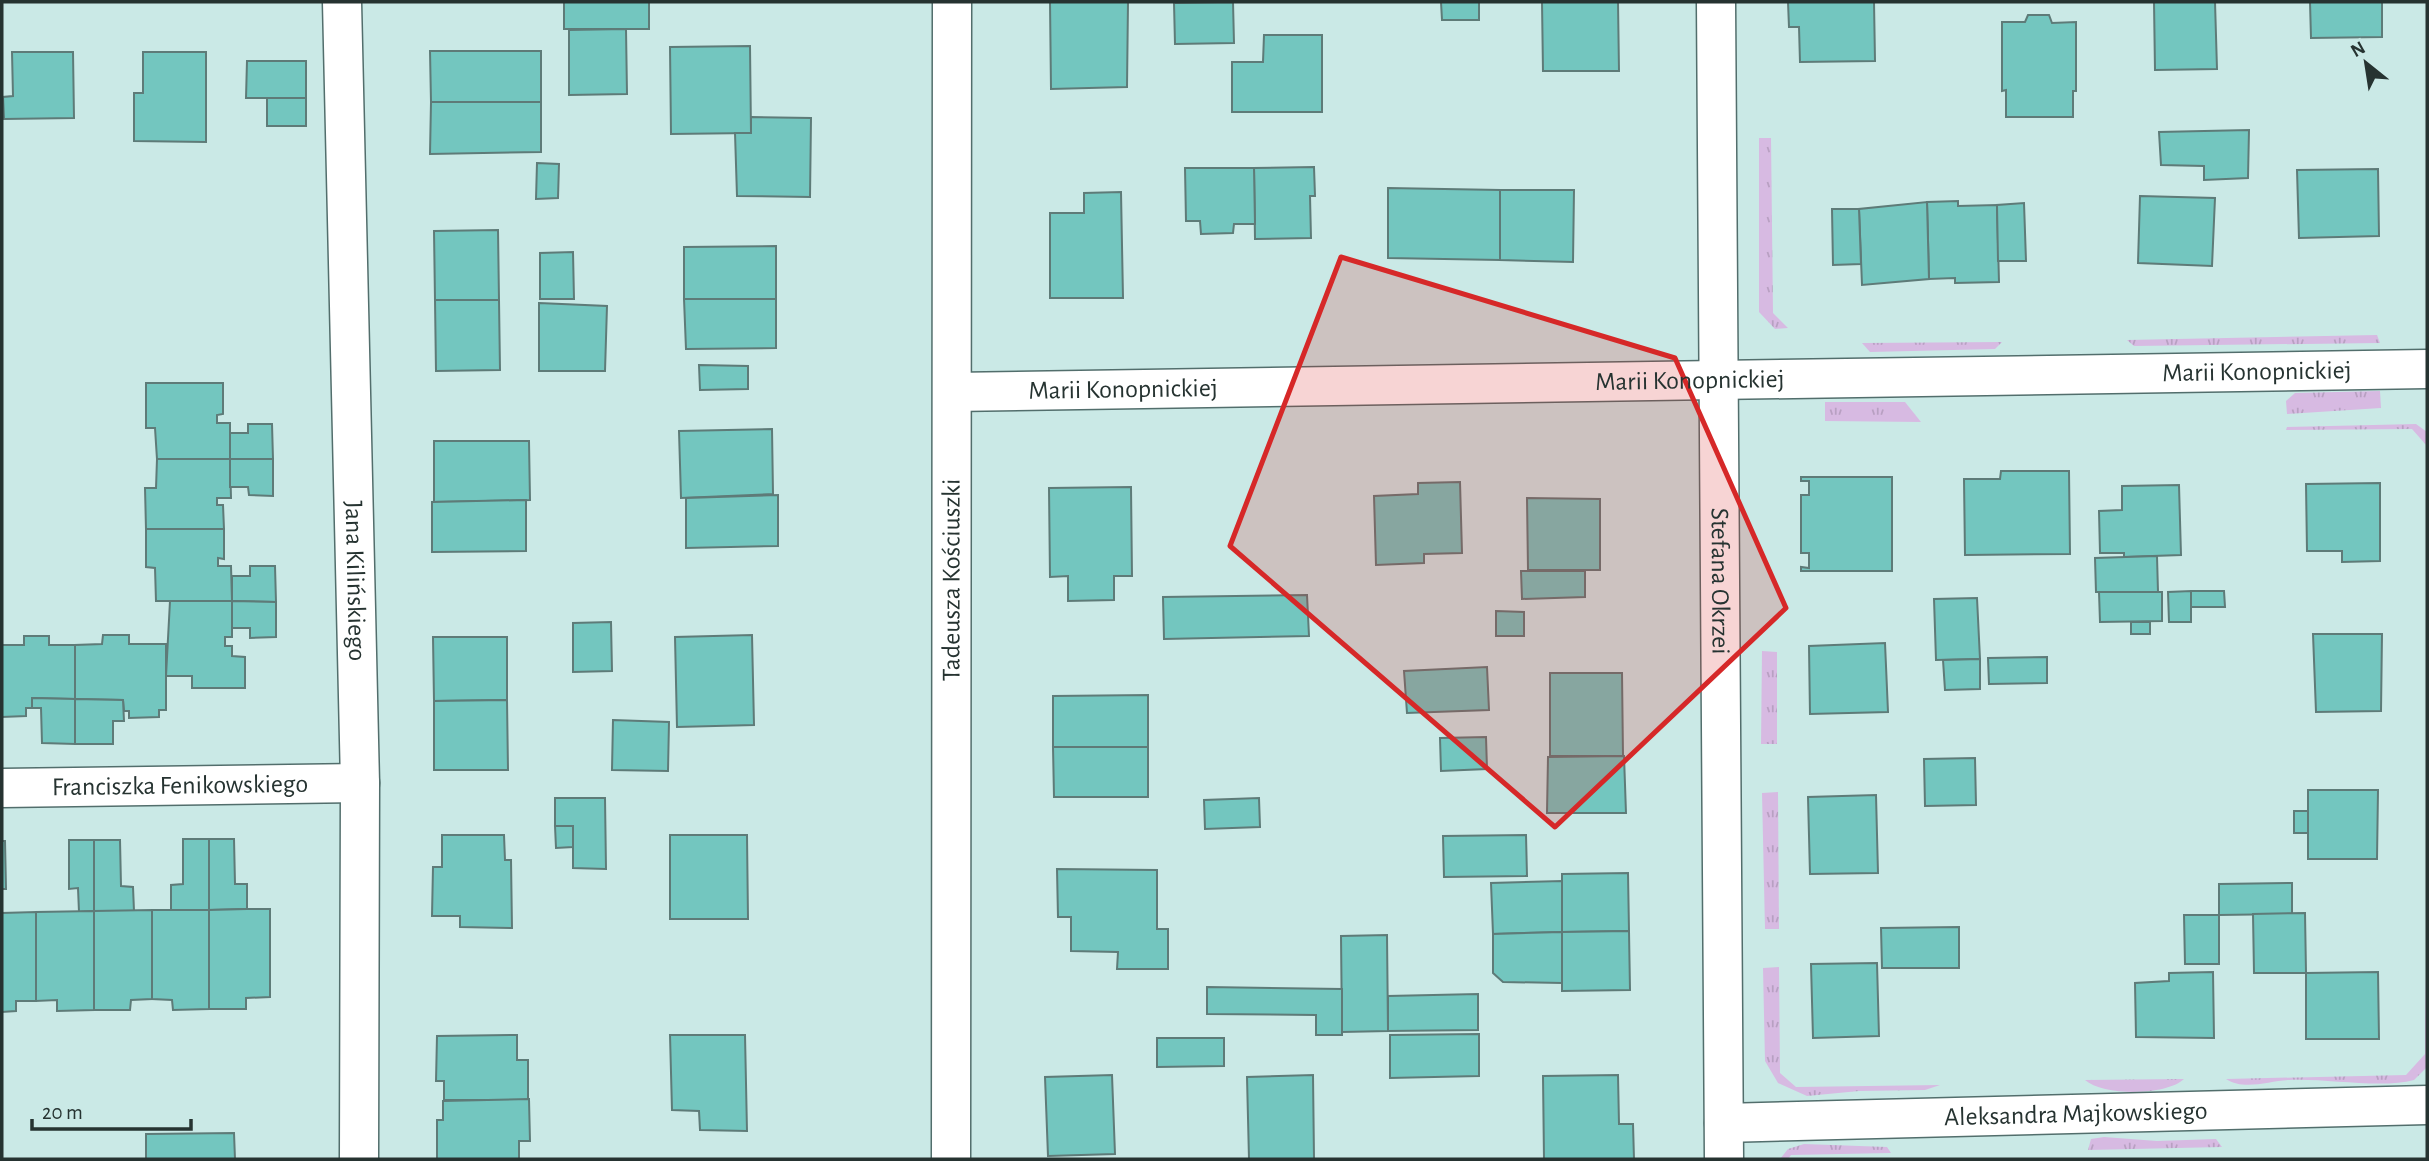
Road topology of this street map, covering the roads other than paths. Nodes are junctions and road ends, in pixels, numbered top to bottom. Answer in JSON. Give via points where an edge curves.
{"nodes":[{"id":1,"x":342,"y":2,"type":"edge"},
{"id":2,"x":952,"y":2,"type":"edge"},
{"id":3,"x":1716,"y":2,"type":"edge"},
{"id":4,"x":2427,"y":369,"type":"edge"},
{"id":5,"x":1718,"y":381,"type":"junction"},
{"id":6,"x":953,"y":393,"type":"junction"},
{"id":7,"x":360,"y":783,"type":"junction"},
{"id":8,"x":2,"y":788,"type":"edge"},
{"id":9,"x":2427,"y":1105,"type":"edge"},
{"id":10,"x":1724,"y":1141,"type":"edge"},
{"id":11,"x":359,"y":1159,"type":"edge"},
{"id":12,"x":951,"y":1159,"type":"edge"}],
"edges":[{"from":1,"to":7,"type":"street","name":"Jana Kilińskiego"},
{"from":2,"to":6,"type":"street","name":"Tadeusza Kościuszki"},
{"from":3,"to":5,"type":"street","name":"Stefana Okrzei"},
{"from":4,"to":5,"type":"street","name":"Marii Konopnickiej"},
{"from":5,"to":6,"type":"street","name":"Marii Konopnickiej"},
{"from":5,"to":10,"type":"street","name":"Stefana Okrzei"},
{"from":6,"to":12,"type":"street","name":"Tadeusza Kościuszki"},
{"from":7,"to":8,"type":"street","name":"Franciszka Fenikowskiego"},
{"from":7,"to":11,"type":"street","name":"Jana Kilińskiego"},
{"from":9,"to":10,"type":"street","name":"Aleksandra Majkowskiego"}]}
